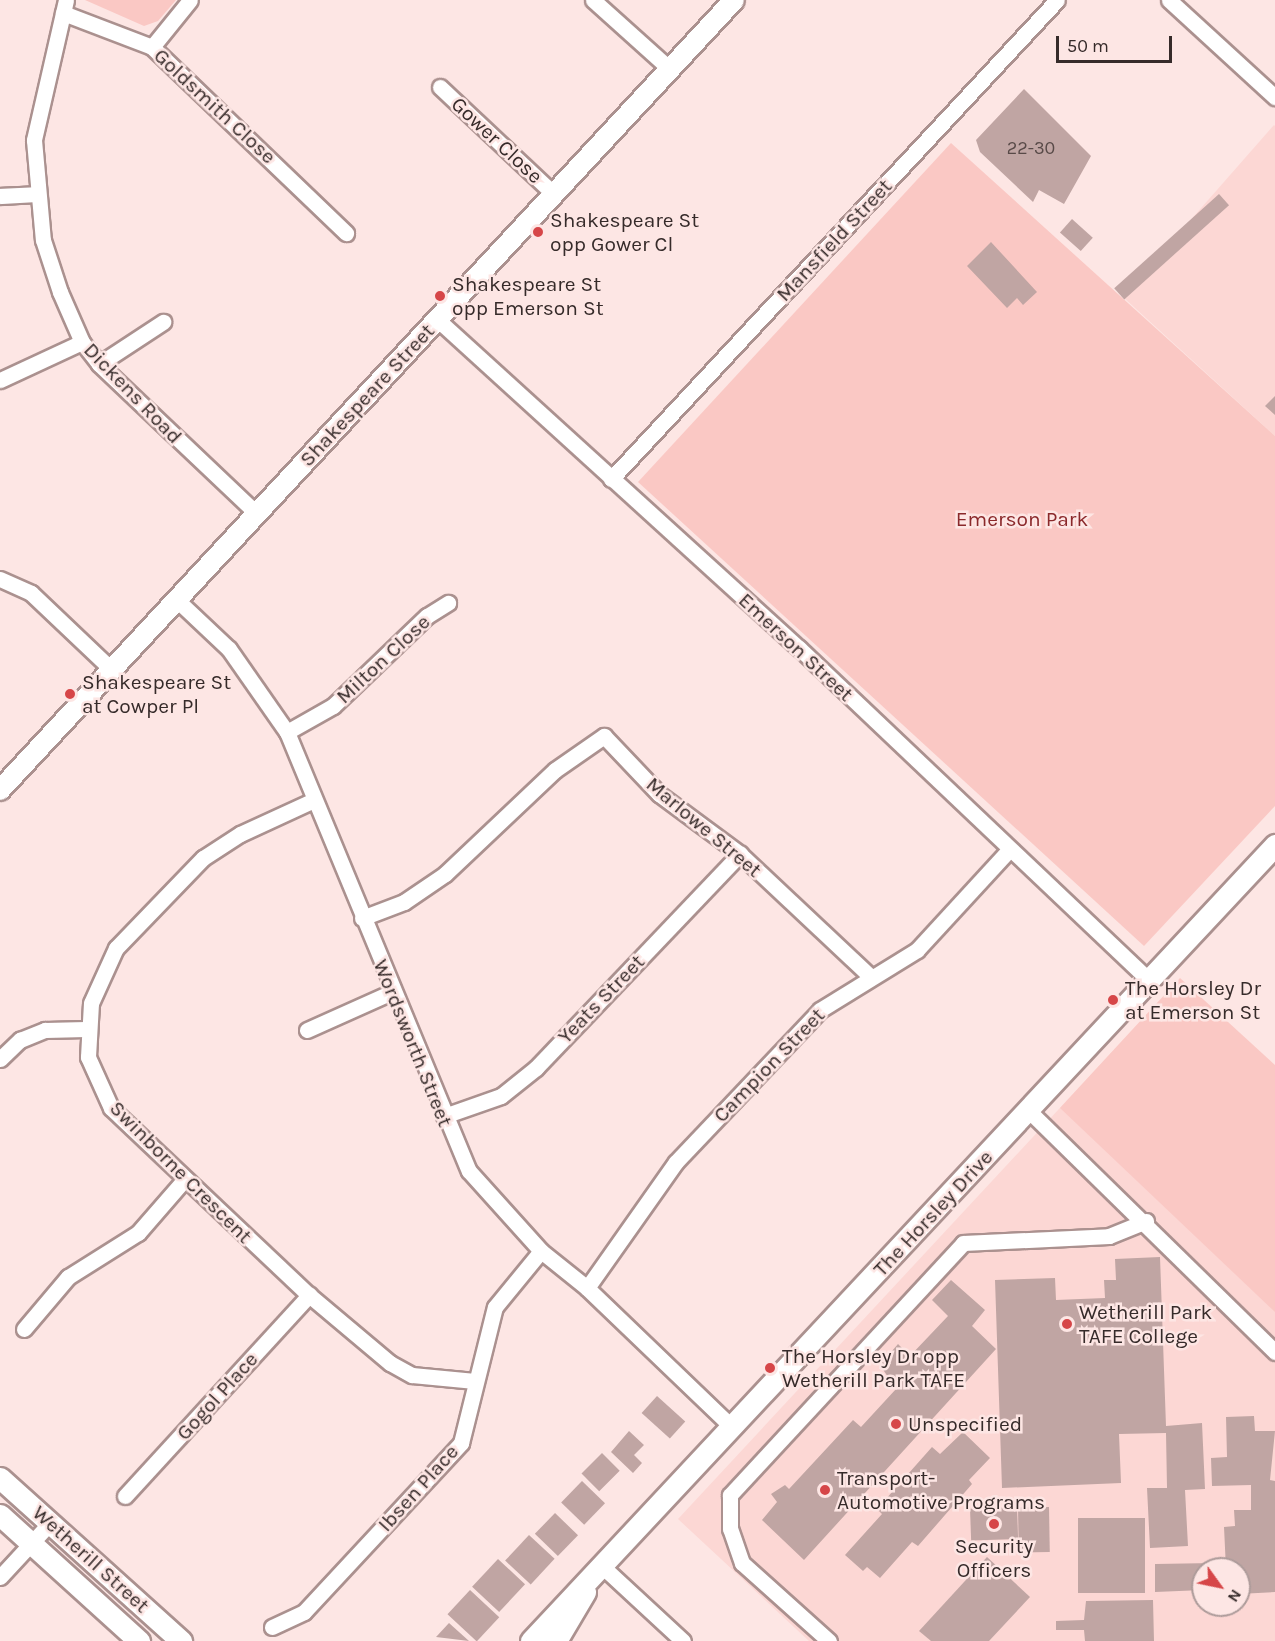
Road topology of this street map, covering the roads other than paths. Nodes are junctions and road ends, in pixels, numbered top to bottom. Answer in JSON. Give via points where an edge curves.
{"nodes":[{"id":1,"x":190,"y":0,"type":"edge"},
{"id":2,"x":593,"y":0,"type":"edge"},
{"id":3,"x":734,"y":0,"type":"edge"},
{"id":4,"x":1057,"y":0,"type":"edge"},
{"id":5,"x":1169,"y":0,"type":"edge"},
{"id":6,"x":64,"y":7,"type":"edge"},
{"id":7,"x":152,"y":47,"type":"junction"},
{"id":8,"x":670,"y":69,"type":"junction"},
{"id":9,"x":440,"y":87,"type":"dead end"},
{"id":10,"x":1275,"y":97,"type":"edge"},
{"id":11,"x":38,"y":194,"type":"junction"},
{"id":12,"x":554,"y":194,"type":"junction"},
{"id":13,"x":0,"y":196,"type":"edge"},
{"id":14,"x":346,"y":233,"type":"dead end"},
{"id":15,"x":437,"y":319,"type":"junction"},
{"id":16,"x":163,"y":322,"type":"dead end"},
{"id":17,"x":82,"y":342,"type":"junction"},
{"id":18,"x":99,"y":364,"type":"junction"},
{"id":19,"x":0,"y":380,"type":"edge"},
{"id":20,"x":611,"y":479,"type":"junction"},
{"id":21,"x":256,"y":513,"type":"junction"},
{"id":22,"x":0,"y":579,"type":"edge"},
{"id":23,"x":177,"y":600,"type":"junction"},
{"id":24,"x":448,"y":603,"type":"dead end"},
{"id":25,"x":112,"y":670,"type":"junction"},
{"id":26,"x":287,"y":732,"type":"junction"},
{"id":27,"x":0,"y":790,"type":"edge"},
{"id":28,"x":314,"y":800,"type":"junction"},
{"id":29,"x":1275,"y":845,"type":"edge"},
{"id":30,"x":1009,"y":850,"type":"junction"},
{"id":31,"x":740,"y":854,"type":"junction"},
{"id":32,"x":362,"y":918,"type":"junction"},
{"id":33,"x":871,"y":977,"type":"junction"},
{"id":34,"x":1149,"y":980,"type":"junction"},
{"id":35,"x":392,"y":992,"type":"junction"},
{"id":36,"x":86,"y":1029,"type":"junction"},
{"id":37,"x":307,"y":1030,"type":"dead end"},
{"id":38,"x":0,"y":1059,"type":"edge"},
{"id":39,"x":1028,"y":1110,"type":"junction"},
{"id":40,"x":444,"y":1116,"type":"junction"},
{"id":41,"x":184,"y":1180,"type":"junction"},
{"id":42,"x":1146,"y":1221,"type":"junction"},
{"id":43,"x":541,"y":1251,"type":"junction"},
{"id":44,"x":587,"y":1287,"type":"junction"},
{"id":45,"x":309,"y":1295,"type":"junction"},
{"id":46,"x":24,"y":1329,"type":"dead end"},
{"id":47,"x":1275,"y":1352,"type":"edge"},
{"id":48,"x":475,"y":1382,"type":"junction"},
{"id":49,"x":733,"y":1428,"type":"junction"},
{"id":50,"x":0,"y":1478,"type":"edge"},
{"id":51,"x":125,"y":1496,"type":"dead end"},
{"id":52,"x":0,"y":1515,"type":"edge"},
{"id":53,"x":50,"y":1523,"type":"junction"},
{"id":54,"x":31,"y":1543,"type":"junction"},
{"id":55,"x":597,"y":1574,"type":"junction"},
{"id":56,"x":0,"y":1577,"type":"edge"},
{"id":57,"x":272,"y":1628,"type":"dead end"},
{"id":58,"x":139,"y":1641,"type":"edge"},
{"id":59,"x":181,"y":1641,"type":"edge"},
{"id":60,"x":531,"y":1641,"type":"edge"},
{"id":61,"x":556,"y":1641,"type":"edge"},
{"id":62,"x":684,"y":1641,"type":"edge"},
{"id":63,"x":829,"y":1641,"type":"edge"}],
"edges":[{"from":1,"to":7,"type":"street"},
{"from":2,"to":8,"type":"street"},
{"from":3,"to":8,"type":"street","name":"Shakespeare Street"},
{"from":4,"to":20,"type":"street","name":"Mansfield Street"},
{"from":5,"to":10,"type":"street"},
{"from":6,"to":7,"type":"street","name":"Goldsmith Close"},
{"from":6,"to":11,"type":"street","name":"Dickens Road","via":[[34,140]]},
{"from":7,"to":14,"type":"street","name":"Goldsmith Close"},
{"from":8,"to":12,"type":"street","name":"Shakespeare Street"},
{"from":9,"to":12,"type":"street","name":"Gower Close"},
{"from":11,"to":13,"type":"street"},
{"from":11,"to":17,"type":"street","name":"Dickens Road","via":[[43,240]]},
{"from":12,"to":15,"type":"street","name":"Shakespeare Street"},
{"from":15,"to":20,"type":"street","name":"Emerson Street"},
{"from":15,"to":21,"type":"street","name":"Shakespeare Street"},
{"from":16,"to":18,"type":"street"},
{"from":17,"to":18,"type":"street","name":"Dickens Road"},
{"from":17,"to":19,"type":"street"},
{"from":18,"to":21,"type":"street","name":"Dickens Road"},
{"from":20,"to":30,"type":"street","name":"Emerson Street","via":[[799,648]]},
{"from":21,"to":23,"type":"street","name":"Shakespeare Street"},
{"from":22,"to":25,"type":"street","via":[[31,593]]},
{"from":23,"to":25,"type":"street","name":"Shakespeare Street"},
{"from":23,"to":26,"type":"street","name":"Wordsworth Street","via":[[229,649]]},
{"from":24,"to":26,"type":"street","name":"Milton Close","via":[[426,616],[333,706]]},
{"from":25,"to":27,"type":"street","name":"Shakespeare Street"},
{"from":26,"to":28,"type":"street","name":"Wordsworth Street"},
{"from":28,"to":32,"type":"street","name":"Wordsworth Street"},
{"from":28,"to":36,"type":"street","name":"Swinborne Crescent","via":[[240,834],[203,858],[159,900],[100,973]]},
{"from":29,"to":34,"type":"main road","name":"The Horsley Drive"},
{"from":30,"to":33,"type":"street","name":"Campion Street","via":[[917,950]]},
{"from":30,"to":34,"type":"street","name":"Emerson Street"},
{"from":31,"to":32,"type":"street","name":"Marlowe Street","via":[[659,794],[604,736],[555,770],[445,874],[404,902]]},
{"from":31,"to":33,"type":"street","name":"Marlowe Street"},
{"from":31,"to":40,"type":"street","name":"Yeats Street","via":[[536,1068],[501,1096]]},
{"from":32,"to":35,"type":"street","name":"Wordsworth Street"},
{"from":33,"to":44,"type":"street","name":"Campion Street","via":[[820,1010],[676,1162]]},
{"from":34,"to":39,"type":"main road","name":"The Horsley Drive"},
{"from":35,"to":37,"type":"street"},
{"from":35,"to":40,"type":"street","name":"Wordsworth Street"},
{"from":36,"to":38,"type":"street","via":[[45,1030],[20,1040]]},
{"from":36,"to":41,"type":"street","name":"Swinborne Crescent","via":[[97,1084],[111,1108]]},
{"from":39,"to":42,"type":"street"},
{"from":39,"to":49,"type":"main road","name":"The Horsley Drive"},
{"from":40,"to":43,"type":"street","name":"Wordsworth Street","via":[[469,1171]]},
{"from":41,"to":45,"type":"street","name":"Swinborne Crescent"},
{"from":41,"to":46,"type":"street","via":[[138,1233],[68,1277]]},
{"from":42,"to":47,"type":"street"},
{"from":42,"to":63,"type":"street","via":[[1109,1236],[963,1243],[730,1495],[730,1529],[742,1563]]},
{"from":43,"to":44,"type":"street","name":"Wordsworth Street"},
{"from":43,"to":48,"type":"street","name":"Ibsen Place","via":[[495,1307]]},
{"from":44,"to":49,"type":"street","name":"Wordsworth Street"},
{"from":45,"to":48,"type":"street","name":"Swinborne Crescent","via":[[390,1364],[412,1375]]},
{"from":45,"to":51,"type":"street","name":"Gogol Place"},
{"from":48,"to":57,"type":"street","name":"Ibsen Place","via":[[461,1443],[304,1612]]},
{"from":49,"to":55,"type":"main road","name":"The Horsley Drive"},
{"from":50,"to":53,"type":"main road","name":"Wetherill Street"},
{"from":52,"to":54,"type":"main road","name":"Wetherill Street"},
{"from":53,"to":54,"type":"street"},
{"from":53,"to":59,"type":"main road","name":"Wetherill Street"},
{"from":54,"to":56,"type":"street"},
{"from":54,"to":58,"type":"main road","name":"Wetherill Street"},
{"from":55,"to":60,"type":"main road","name":"The Horsley Drive","via":[[554,1612]]},
{"from":55,"to":61,"type":"main road","name":"The Horsley Drive"},
{"from":55,"to":62,"type":"street"}]}
